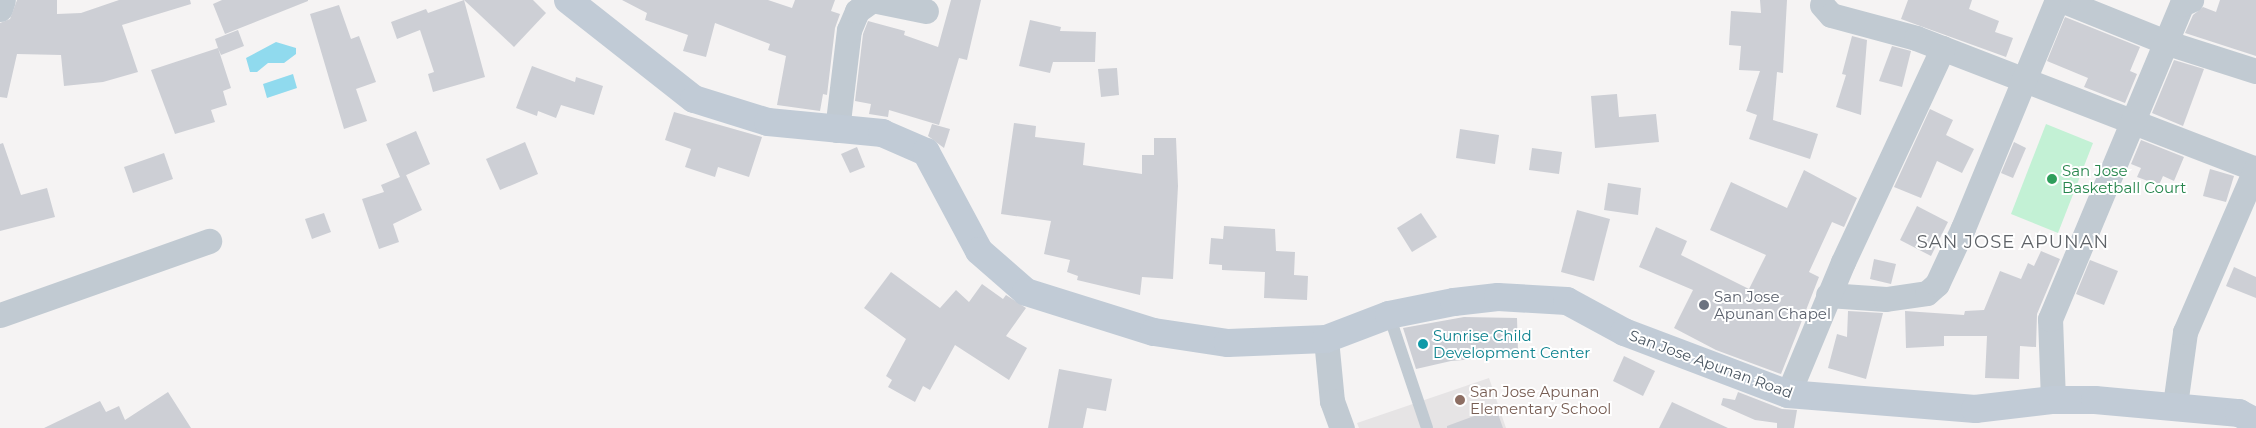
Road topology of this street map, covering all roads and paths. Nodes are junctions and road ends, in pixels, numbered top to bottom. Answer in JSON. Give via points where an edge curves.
{"nodes":[{"id":1,"x":3,"y":0,"type":"edge"},
{"id":2,"x":568,"y":0,"type":"edge"},
{"id":3,"x":2059,"y":0,"type":"edge"},
{"id":4,"x":2191,"y":0,"type":"edge"},
{"id":5,"x":1822,"y":5,"type":"dead end"},
{"id":6,"x":0,"y":9,"type":"edge"},
{"id":7,"x":926,"y":11,"type":"dead end"},
{"id":8,"x":2168,"y":43,"type":"junction"},
{"id":9,"x":1943,"y":48,"type":"junction"},
{"id":10,"x":2256,"y":71,"type":"edge"},
{"id":11,"x":2022,"y":80,"type":"junction"},
{"id":12,"x":2134,"y":124,"type":"junction"},
{"id":13,"x":837,"y":130,"type":"junction"},
{"id":14,"x":2256,"y":169,"type":"edge"},
{"id":15,"x":208,"y":241,"type":"dead end"},
{"id":16,"x":1828,"y":295,"type":"junction"},
{"id":17,"x":0,"y":315,"type":"edge"},
{"id":18,"x":1389,"y":315,"type":"junction"},
{"id":19,"x":1326,"y":339,"type":"junction"},
{"id":20,"x":1788,"y":394,"type":"junction"},
{"id":21,"x":2053,"y":400,"type":"junction"},
{"id":22,"x":2175,"y":405,"type":"junction"},
{"id":23,"x":2256,"y":422,"type":"edge"},
{"id":24,"x":1342,"y":428,"type":"edge"},
{"id":25,"x":1427,"y":428,"type":"edge"}],
"edges":[{"from":1,"to":6,"type":"street"},
{"from":2,"to":13,"type":"street","name":"San Jose Apunan Road","via":[[694,99],[768,122]]},
{"from":3,"to":8,"type":"street"},
{"from":3,"to":11,"type":"street"},
{"from":4,"to":8,"type":"street","via":[[2182,4]]},
{"from":5,"to":9,"type":"street","via":[[1832,15]]},
{"from":7,"to":13,"type":"street","via":[[872,0],[857,11],[849,30]]},
{"from":8,"to":10,"type":"street"},
{"from":8,"to":12,"type":"street"},
{"from":9,"to":11,"type":"street"},
{"from":9,"to":16,"type":"street"},
{"from":11,"to":12,"type":"street"},
{"from":11,"to":16,"type":"street","via":[[1937,284],[1927,293],[1886,299]]},
{"from":12,"to":14,"type":"street"},
{"from":12,"to":21,"type":"street","via":[[2050,319]]},
{"from":13,"to":19,"type":"street","name":"San Jose Apunan Road","via":[[882,133],[926,152],[979,251],[1026,292],[1154,332],[1228,344]]},
{"from":14,"to":22,"type":"street","via":[[2185,332]]},
{"from":15,"to":17,"type":"street"},
{"from":16,"to":20,"type":"street"},
{"from":18,"to":19,"type":"street","name":"San Jose Apunan Road"},
{"from":18,"to":20,"type":"street","name":"San Jose Apunan Road","via":[[1498,297],[1567,301],[1624,332]]},
{"from":18,"to":25,"type":"lane"},
{"from":19,"to":24,"type":"street","via":[[1332,401]]},
{"from":20,"to":21,"type":"street","name":"San Jose Apunan Road","via":[[1975,409]]},
{"from":21,"to":22,"type":"street","name":"San Jose Apunan Road"},
{"from":22,"to":23,"type":"street","name":"San Jose Apunan Road","via":[[2239,412]]}]}
